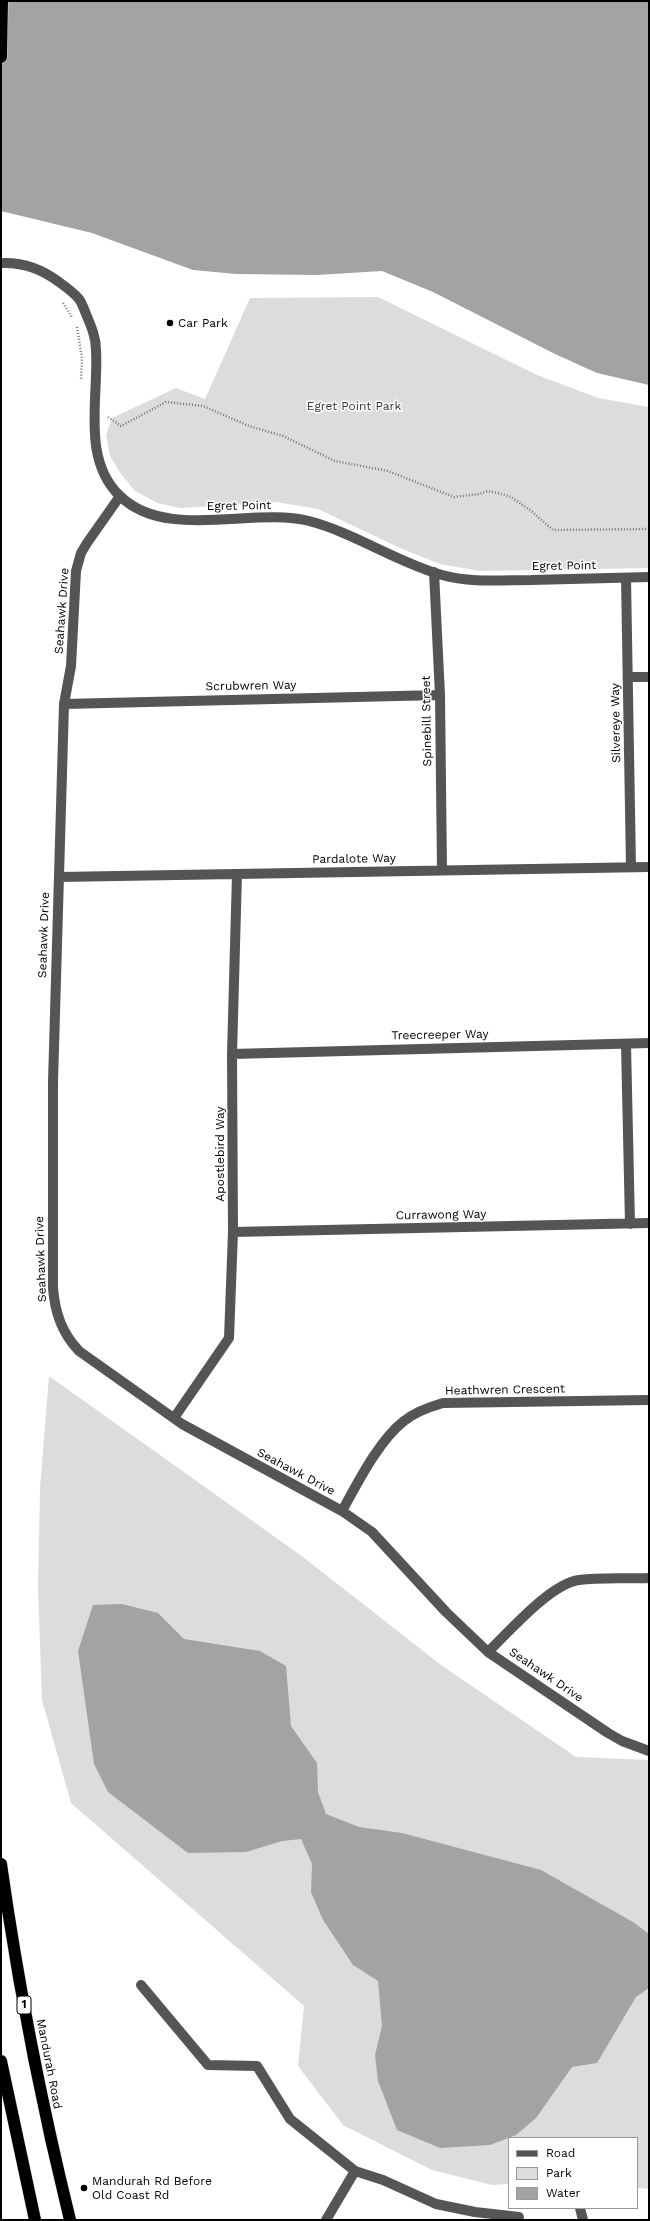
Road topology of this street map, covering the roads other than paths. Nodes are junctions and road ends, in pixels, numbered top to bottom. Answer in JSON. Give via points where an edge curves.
{"nodes":[{"id":1,"x":2,"y":1,"type":"edge"},
{"id":2,"x":1,"y":57,"type":"edge"},
{"id":3,"x":1,"y":263,"type":"edge"},
{"id":4,"x":120,"y":496,"type":"junction"},
{"id":5,"x":434,"y":572,"type":"junction"},
{"id":6,"x":626,"y":578,"type":"junction"},
{"id":7,"x":649,"y":578,"type":"edge"},
{"id":8,"x":628,"y":677,"type":"junction"},
{"id":9,"x":649,"y":677,"type":"edge"},
{"id":10,"x":440,"y":695,"type":"junction"},
{"id":11,"x":64,"y":704,"type":"junction"},
{"id":12,"x":631,"y":867,"type":"junction"},
{"id":13,"x":649,"y":867,"type":"edge"},
{"id":14,"x":442,"y":870,"type":"junction"},
{"id":15,"x":237,"y":874,"type":"junction"},
{"id":16,"x":59,"y":877,"type":"junction"},
{"id":17,"x":649,"y":1043,"type":"edge"},
{"id":18,"x":626,"y":1044,"type":"junction"},
{"id":19,"x":232,"y":1054,"type":"junction"},
{"id":20,"x":649,"y":1223,"type":"edge"},
{"id":21,"x":630,"y":1224,"type":"junction"},
{"id":22,"x":233,"y":1232,"type":"junction"},
{"id":23,"x":649,"y":1400,"type":"edge"},
{"id":24,"x":174,"y":1418,"type":"junction"},
{"id":25,"x":342,"y":1511,"type":"junction"},
{"id":26,"x":649,"y":1578,"type":"edge"},
{"id":27,"x":488,"y":1652,"type":"junction"},
{"id":28,"x":649,"y":1751,"type":"edge"},
{"id":29,"x":1,"y":1864,"type":"edge"},
{"id":30,"x":141,"y":1985,"type":"dead end"},
{"id":31,"x":1,"y":2061,"type":"edge"},
{"id":32,"x":355,"y":2171,"type":"junction"},
{"id":33,"x":580,"y":2209,"type":"edge"},
{"id":34,"x":520,"y":2215,"type":"edge"},
{"id":35,"x":35,"y":2220,"type":"edge"},
{"id":36,"x":70,"y":2220,"type":"edge"},
{"id":37,"x":326,"y":2220,"type":"edge"},
{"id":38,"x":584,"y":2220,"type":"edge"}],
"edges":[{"from":1,"to":2,"type":"highway"},
{"from":3,"to":4,"type":"street","name":"Egret Point","via":[[16,262],[36,267],[80,299],[93,331],[96,349],[97,456],[106,476]]},
{"from":4,"to":5,"type":"street","name":"Egret Point","via":[[137,508],[158,516],[184,521],[286,518],[308,521]]},
{"from":4,"to":11,"type":"street","name":"Seahawk Drive","via":[[87,543],[78,565],[71,666]]},
{"from":5,"to":6,"type":"street","name":"Egret Point","via":[[462,579],[486,580]]},
{"from":5,"to":10,"type":"street","name":"Spinebill Street"},
{"from":6,"to":7,"type":"street","name":"Egret Point"},
{"from":6,"to":8,"type":"street","name":"Silvereye Way"},
{"from":8,"to":9,"type":"street"},
{"from":8,"to":12,"type":"street","name":"Silvereye Way"},
{"from":10,"to":11,"type":"street","name":"Scrubwren Way"},
{"from":10,"to":14,"type":"street","name":"Spinebill Street"},
{"from":11,"to":16,"type":"street","name":"Seahawk Drive"},
{"from":12,"to":13,"type":"street","name":"Pardalote Way"},
{"from":12,"to":14,"type":"street","name":"Pardalote Way"},
{"from":14,"to":15,"type":"street","name":"Pardalote Way"},
{"from":15,"to":16,"type":"street","name":"Pardalote Way"},
{"from":15,"to":19,"type":"street","name":"Apostlebird Way"},
{"from":16,"to":24,"type":"street","name":"Seahawk Drive","via":[[52,1082],[53,1288],[58,1320],[69,1340],[79,1350]]},
{"from":17,"to":18,"type":"street","name":"Treecreeper Way"},
{"from":18,"to":19,"type":"street","name":"Treecreeper Way"},
{"from":18,"to":21,"type":"street"},
{"from":19,"to":22,"type":"street","name":"Apostlebird Way"},
{"from":20,"to":21,"type":"street","name":"Currawong Way"},
{"from":21,"to":22,"type":"street","name":"Currawong Way"},
{"from":22,"to":24,"type":"street","name":"Apostlebird Way","via":[[229,1338]]},
{"from":23,"to":25,"type":"street","name":"Heathwren Crescent","via":[[443,1403],[425,1409],[405,1420],[394,1430],[363,1474]]},
{"from":24,"to":25,"type":"street","name":"Seahawk Drive","via":[[209,1440]]},
{"from":25,"to":27,"type":"street","name":"Seahawk Drive","via":[[385,1544],[446,1612]]},
{"from":26,"to":27,"type":"street","via":[[577,1580],[565,1585],[537,1604]]},
{"from":27,"to":28,"type":"street","name":"Seahawk Drive","via":[[608,1733]]},
{"from":29,"to":36,"type":"highway","name":"Mandurah Road","number":"1","via":[[28,2033]]},
{"from":30,"to":32,"type":"street","via":[[208,2065],[257,2066],[290,2119]]},
{"from":31,"to":35,"type":"highway"},
{"from":32,"to":34,"type":"street","via":[[383,2180],[436,2204],[475,2212]]},
{"from":32,"to":37,"type":"street"},
{"from":33,"to":38,"type":"street"}]}
